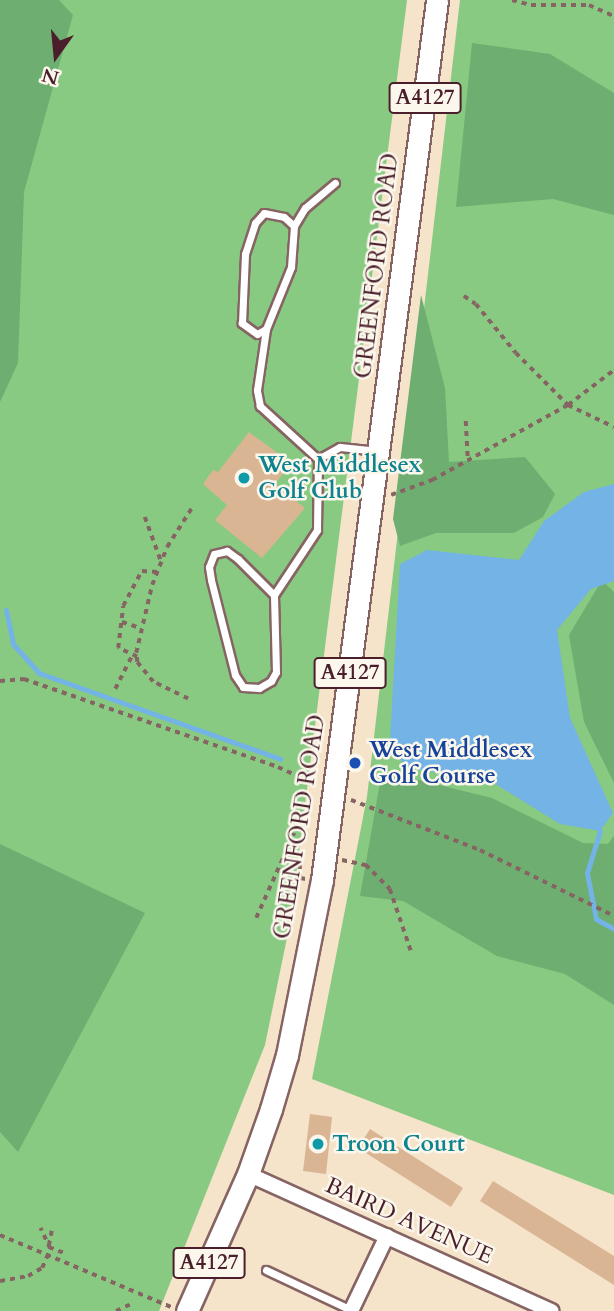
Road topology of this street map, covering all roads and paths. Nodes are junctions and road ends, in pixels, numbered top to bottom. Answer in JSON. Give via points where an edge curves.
{"nodes":[{"id":1,"x":438,"y":0,"type":"edge"},
{"id":2,"x":512,"y":0,"type":"edge"},
{"id":3,"x":614,"y":16,"type":"edge"},
{"id":4,"x":335,"y":183,"type":"dead end"},
{"id":5,"x":294,"y":226,"type":"junction"},
{"id":6,"x":464,"y":296,"type":"dead end"},
{"id":7,"x":266,"y":329,"type":"junction"},
{"id":8,"x":614,"y":370,"type":"edge"},
{"id":9,"x":568,"y":405,"type":"junction"},
{"id":10,"x":466,"y":421,"type":"dead end"},
{"id":11,"x":614,"y":427,"type":"edge"},
{"id":12,"x":380,"y":451,"type":"junction"},
{"id":13,"x":318,"y":459,"type":"junction"},
{"id":14,"x":468,"y":459,"type":"junction"},
{"id":15,"x":373,"y":502,"type":"junction"},
{"id":16,"x":193,"y":506,"type":"dead end"},
{"id":17,"x":145,"y":517,"type":"dead end"},
{"id":18,"x":162,"y":563,"type":"junction"},
{"id":19,"x":158,"y":572,"type":"junction"},
{"id":20,"x":274,"y":595,"type":"junction"},
{"id":21,"x":122,"y":622,"type":"junction"},
{"id":22,"x":140,"y":628,"type":"junction"},
{"id":23,"x":134,"y":656,"type":"junction"},
{"id":24,"x":0,"y":681,"type":"edge"},
{"id":25,"x":115,"y":689,"type":"dead end"},
{"id":26,"x":188,"y":699,"type":"dead end"},
{"id":27,"x":334,"y":793,"type":"junction"},
{"id":28,"x":358,"y":803,"type":"dead end"},
{"id":29,"x":294,"y":833,"type":"dead end"},
{"id":30,"x":325,"y":855,"type":"junction"},
{"id":31,"x":281,"y":861,"type":"junction"},
{"id":32,"x":305,"y":879,"type":"dead end"},
{"id":33,"x":614,"y":916,"type":"edge"},
{"id":34,"x":257,"y":918,"type":"dead end"},
{"id":35,"x":411,"y":951,"type":"dead end"},
{"id":36,"x":248,"y":1174,"type":"junction"},
{"id":37,"x":40,"y":1227,"type":"dead end"},
{"id":38,"x":52,"y":1231,"type":"dead end"},
{"id":39,"x":0,"y":1236,"type":"edge"},
{"id":40,"x":387,"y":1236,"type":"junction"},
{"id":41,"x":49,"y":1247,"type":"junction"},
{"id":42,"x":66,"y":1254,"type":"dead end"},
{"id":43,"x":48,"y":1255,"type":"junction"},
{"id":44,"x":266,"y":1270,"type":"dead end"},
{"id":45,"x":0,"y":1281,"type":"edge"},
{"id":46,"x":131,"y":1304,"type":"dead end"},
{"id":47,"x":351,"y":1310,"type":"edge"},
{"id":48,"x":116,"y":1311,"type":"edge"},
{"id":49,"x":179,"y":1311,"type":"edge"},
{"id":50,"x":187,"y":1311,"type":"edge"},
{"id":51,"x":551,"y":1311,"type":"edge"}],
"edges":[{"from":1,"to":12,"type":"main road","name":"GREENFORD ROAD","number":"A4127"},
{"from":2,"to":3,"type":"path","via":[[531,5],[589,5]]},
{"from":4,"to":5,"type":"lane","via":[[305,208]]},
{"from":5,"to":7,"type":"lane","via":[[291,267]]},
{"from":5,"to":7,"type":"lane","via":[[284,217],[264,213],[255,223],[245,254],[242,323],[257,334]]},
{"from":6,"to":9,"type":"path"},
{"from":7,"to":13,"type":"lane","via":[[257,390],[260,406]]},
{"from":8,"to":9,"type":"path"},
{"from":9,"to":11,"type":"path"},
{"from":9,"to":14,"type":"path"},
{"from":10,"to":14,"type":"path"},
{"from":12,"to":13,"type":"lane","via":[[340,447]]},
{"from":12,"to":15,"type":"main road","name":"GREENFORD ROAD","number":"A4127"},
{"from":13,"to":20,"type":"lane","via":[[317,530]]},
{"from":14,"to":15,"type":"path","via":[[432,480]]},
{"from":15,"to":27,"type":"main road","name":"GREENFORD ROAD","number":"A4127"},
{"from":16,"to":18,"type":"path"},
{"from":17,"to":18,"type":"path"},
{"from":18,"to":19,"type":"path"},
{"from":19,"to":21,"type":"path","via":[[142,571],[126,599]]},
{"from":19,"to":22,"type":"path"},
{"from":20,"to":20,"type":"lane","via":[[276,672],[258,688],[243,687],[235,675],[211,580],[214,554],[227,551],[239,559]]},
{"from":21,"to":22,"type":"path"},
{"from":21,"to":23,"type":"path","via":[[118,648]]},
{"from":22,"to":23,"type":"path"},
{"from":23,"to":25,"type":"path"},
{"from":23,"to":26,"type":"path","via":[[153,681]]},
{"from":24,"to":27,"type":"path","via":[[24,678],[278,766]]},
{"from":27,"to":30,"type":"main road","name":"GREENFORD ROAD","number":"A4127"},
{"from":28,"to":33,"type":"path","via":[[480,850]]},
{"from":29,"to":31,"type":"path"},
{"from":30,"to":35,"type":"path","via":[[366,865],[390,889]]},
{"from":30,"to":36,"type":"main road","name":"GREENFORD ROAD","number":"A4127","via":[[287,1055]]},
{"from":31,"to":32,"type":"path","via":[[300,864],[300,878]]},
{"from":31,"to":34,"type":"path"},
{"from":36,"to":40,"type":"street","name":"BAIRD AVENUE"},
{"from":36,"to":50,"type":"main road","name":"GREENFORD ROAD","number":"A4127"},
{"from":37,"to":41,"type":"path"},
{"from":38,"to":41,"type":"path"},
{"from":39,"to":43,"type":"path"},
{"from":40,"to":47,"type":"street"},
{"from":40,"to":51,"type":"street","name":"BAIRD AVENUE"},
{"from":41,"to":42,"type":"path"},
{"from":41,"to":43,"type":"path"},
{"from":43,"to":45,"type":"path","via":[[37,1272]]},
{"from":43,"to":49,"type":"path"},
{"from":44,"to":47,"type":"lane"},
{"from":46,"to":48,"type":"path"}]}
